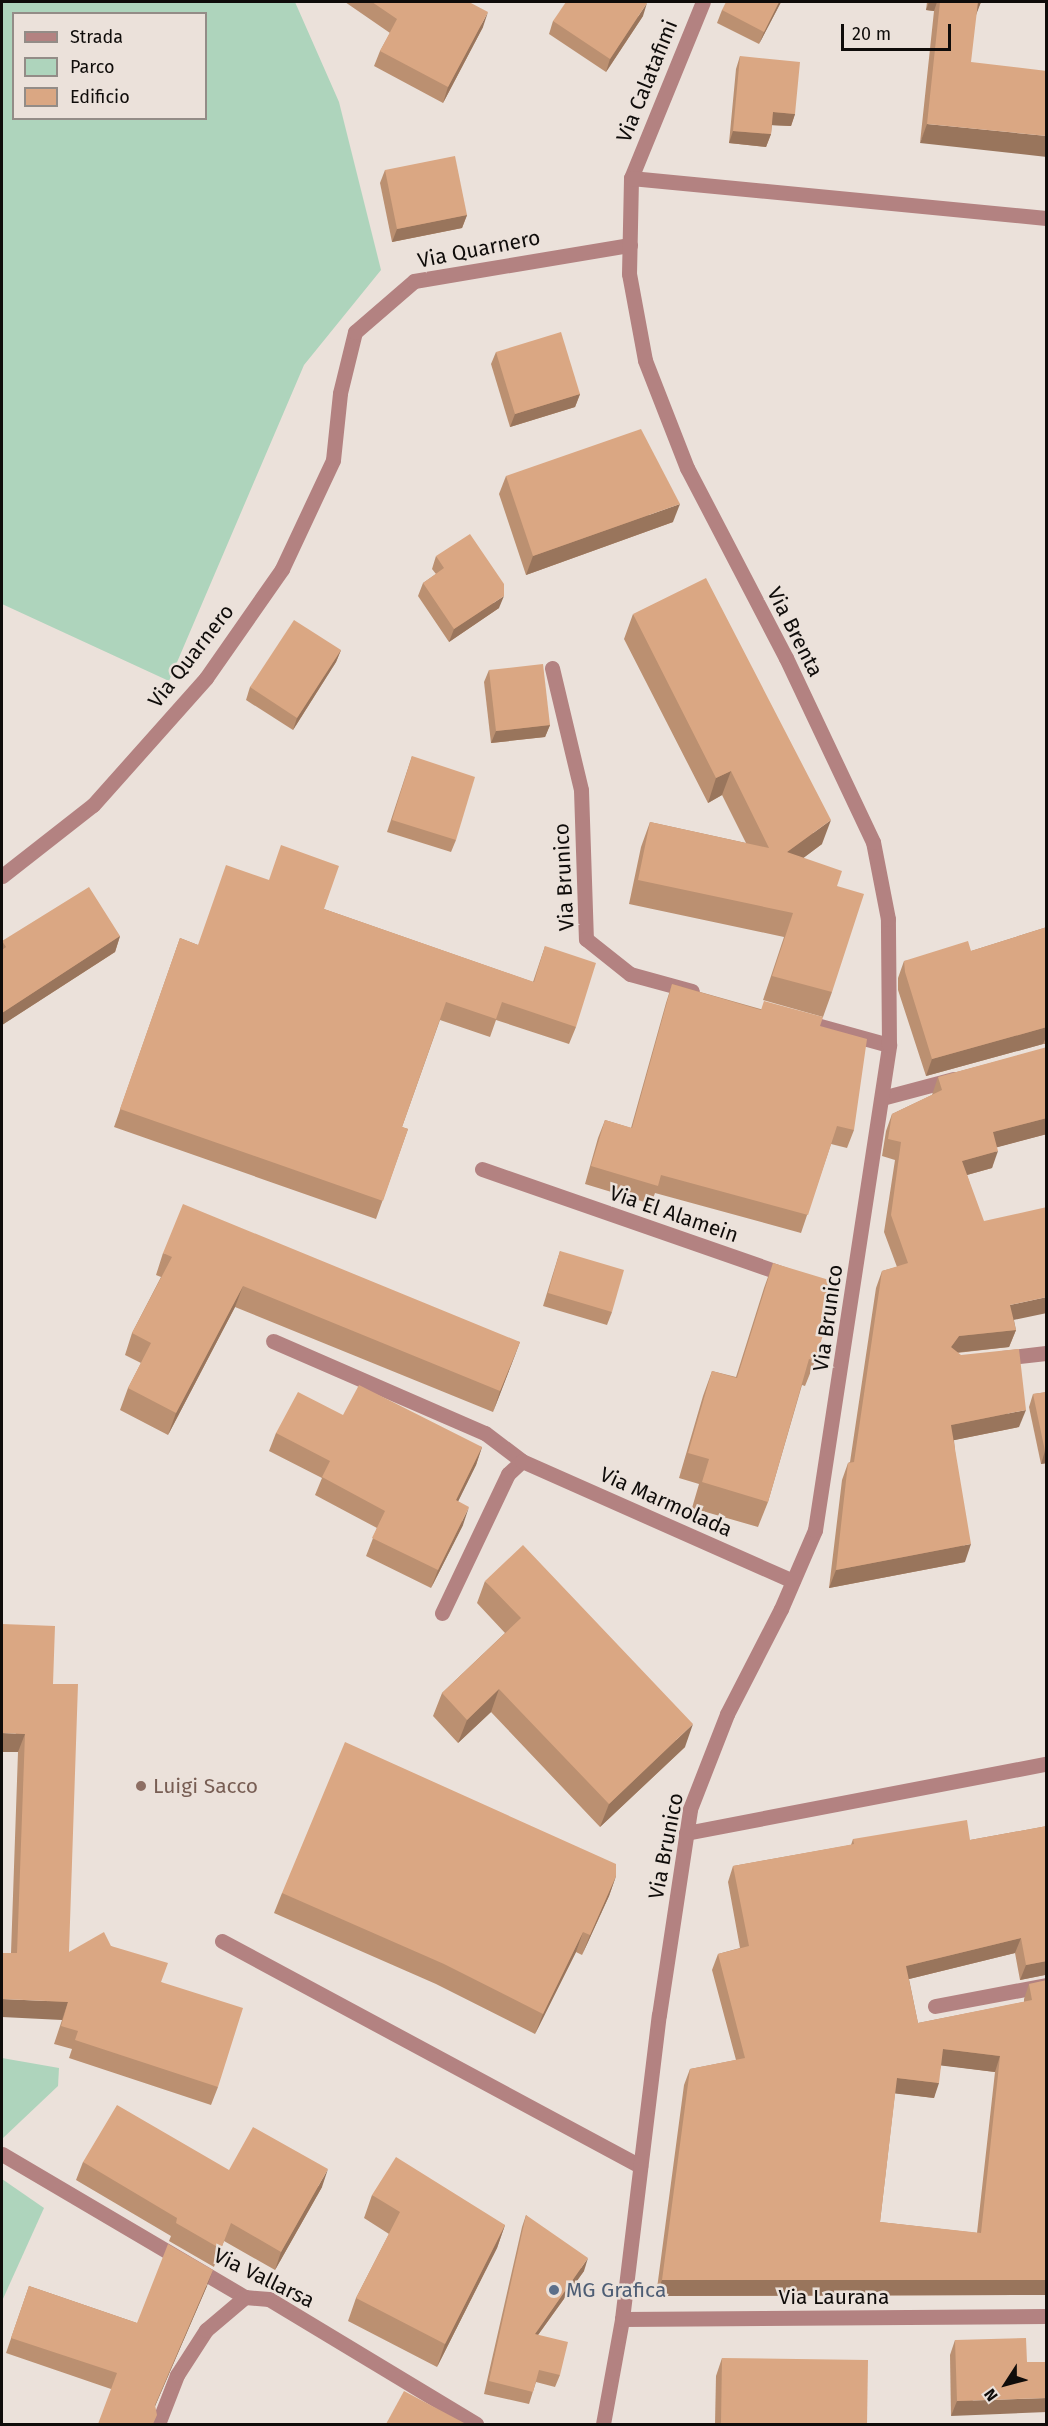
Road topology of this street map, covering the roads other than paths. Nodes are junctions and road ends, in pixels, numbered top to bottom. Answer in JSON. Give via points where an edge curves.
{"nodes":[{"id":1,"x":703,"y":2,"type":"edge"},
{"id":2,"x":631,"y":178,"type":"junction"},
{"id":3,"x":1047,"y":218,"type":"edge"},
{"id":4,"x":630,"y":245,"type":"junction"},
{"id":5,"x":552,"y":668,"type":"dead end"},
{"id":6,"x":2,"y":876,"type":"edge"},
{"id":7,"x":708,"y":996,"type":"edge"},
{"id":8,"x":787,"y":1017,"type":"edge"},
{"id":9,"x":889,"y":1045,"type":"junction"},
{"id":10,"x":970,"y":1074,"type":"edge"},
{"id":11,"x":882,"y":1098,"type":"junction"},
{"id":12,"x":482,"y":1169,"type":"dead end"},
{"id":13,"x":807,"y":1282,"type":"edge"},
{"id":14,"x":830,"y":1290,"type":"edge"},
{"id":15,"x":852,"y":1298,"type":"junction"},
{"id":16,"x":273,"y":1341,"type":"dead end"},
{"id":17,"x":1047,"y":1353,"type":"edge"},
{"id":18,"x":989,"y":1359,"type":"edge"},
{"id":19,"x":522,"y":1461,"type":"junction"},
{"id":20,"x":793,"y":1581,"type":"junction"},
{"id":21,"x":442,"y":1613,"type":"dead end"},
{"id":22,"x":1047,"y":1764,"type":"edge"},
{"id":23,"x":687,"y":1833,"type":"junction"},
{"id":24,"x":222,"y":1941,"type":"dead end"},
{"id":25,"x":1047,"y":1984,"type":"edge"},
{"id":26,"x":935,"y":2006,"type":"dead end"},
{"id":27,"x":2,"y":2154,"type":"edge"},
{"id":28,"x":640,"y":2166,"type":"junction"},
{"id":29,"x":245,"y":2297,"type":"junction"},
{"id":30,"x":1047,"y":2316,"type":"edge"},
{"id":31,"x":622,"y":2319,"type":"junction"},
{"id":32,"x":158,"y":2424,"type":"edge"},
{"id":33,"x":476,"y":2424,"type":"edge"},
{"id":34,"x":603,"y":2424,"type":"edge"}],
"edges":[{"from":1,"to":2,"type":"street","name":"Via Calatafimi"},
{"from":2,"to":3,"type":"street"},
{"from":2,"to":4,"type":"street"},
{"from":4,"to":6,"type":"street","name":"Via Quarnero","via":[[414,281],[355,332],[340,393],[333,460],[282,568],[206,678],[93,805]]},
{"from":4,"to":9,"type":"street","name":"Via Brenta","via":[[629,274],[645,360],[687,468],[786,658],[873,842],[888,919]]},
{"from":5,"to":7,"type":"street","name":"Via Brunico","via":[[581,789],[586,939],[630,974]]},
{"from":8,"to":9,"type":"street"},
{"from":9,"to":11,"type":"street","name":"Via Brunico"},
{"from":10,"to":11,"type":"street"},
{"from":11,"to":15,"type":"street","name":"Via Brunico"},
{"from":12,"to":13,"type":"street","name":"Via El Alamein"},
{"from":14,"to":15,"type":"street"},
{"from":15,"to":20,"type":"street","name":"Via Brunico","via":[[814,1530]]},
{"from":16,"to":19,"type":"street","name":"Via Marmolada","via":[[485,1433]]},
{"from":17,"to":18,"type":"street"},
{"from":19,"to":20,"type":"street","name":"Via Marmolada"},
{"from":19,"to":21,"type":"street","via":[[508,1473]]},
{"from":20,"to":23,"type":"street","name":"Via Brunico","via":[[727,1714],[690,1809]]},
{"from":22,"to":23,"type":"street"},
{"from":23,"to":28,"type":"street","name":"Via Brunico"},
{"from":24,"to":28,"type":"street"},
{"from":25,"to":26,"type":"street"},
{"from":27,"to":29,"type":"street","name":"Via Vallarsa"},
{"from":28,"to":31,"type":"street","name":"Via Brunico"},
{"from":29,"to":32,"type":"street","via":[[206,2330],[177,2375]]},
{"from":29,"to":33,"type":"street","name":"Via Vallarsa","via":[[269,2299]]},
{"from":30,"to":31,"type":"street","name":"Via Laurana"},
{"from":31,"to":34,"type":"street","name":"Via Brunico"}]}
